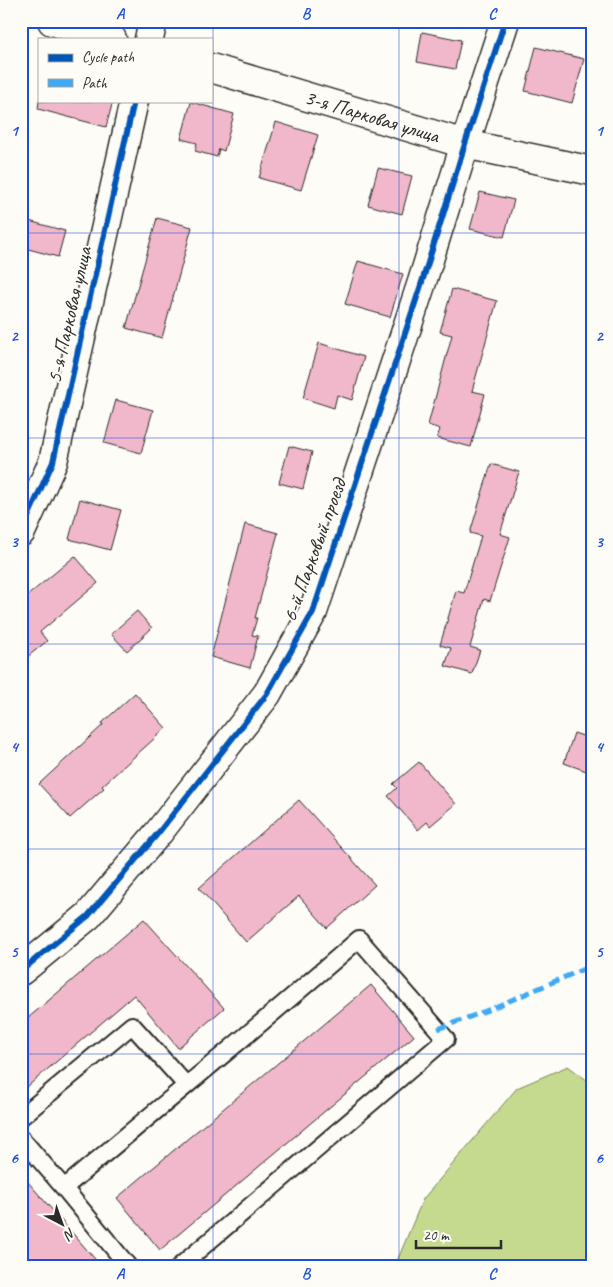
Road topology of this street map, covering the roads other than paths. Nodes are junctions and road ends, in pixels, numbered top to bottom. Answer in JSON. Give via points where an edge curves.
{"nodes":[{"id":1,"x":52,"y":21,"type":"edge"},
{"id":2,"x":153,"y":21,"type":"edge"},
{"id":3,"x":506,"y":21,"type":"edge"},
{"id":4,"x":109,"y":38,"type":"edge"},
{"id":5,"x":149,"y":38,"type":"edge"},
{"id":6,"x":212,"y":68,"type":"edge"},
{"id":7,"x":134,"y":102,"type":"edge"},
{"id":8,"x":464,"y":144,"type":"junction"},
{"id":9,"x":592,"y":171,"type":"edge"},
{"id":10,"x":21,"y":532,"type":"edge"},
{"id":11,"x":21,"y":971,"type":"edge"},
{"id":12,"x":186,"y":1085,"type":"junction"},
{"id":13,"x":21,"y":1118,"type":"edge"},
{"id":14,"x":21,"y":1138,"type":"edge"},
{"id":15,"x":64,"y":1188,"type":"junction"},
{"id":16,"x":128,"y":1266,"type":"edge"},
{"id":17,"x":180,"y":1266,"type":"edge"}],
"edges":[{"from":1,"to":4,"type":"street"},
{"from":2,"to":5,"type":"street"},
{"from":3,"to":8,"type":"street","name":"6-й Парковый проезд"},
{"from":6,"to":8,"type":"street","name":"3-я Парковая улица"},
{"from":7,"to":10,"type":"street","name":"5-я Парковая улица","via":[[53,462]]},
{"from":8,"to":9,"type":"street","name":"3-я Парковая улица"},
{"from":8,"to":11,"type":"street","name":"6-й Парковый проезд","via":[[313,612],[267,694],[159,832],[88,916]]},
{"from":12,"to":13,"type":"lane","via":[[132,1025]]},
{"from":12,"to":15,"type":"lane"},
{"from":12,"to":17,"type":"lane","via":[[359,939],[446,1039]]},
{"from":14,"to":15,"type":"lane"},
{"from":15,"to":16,"type":"lane"}]}
